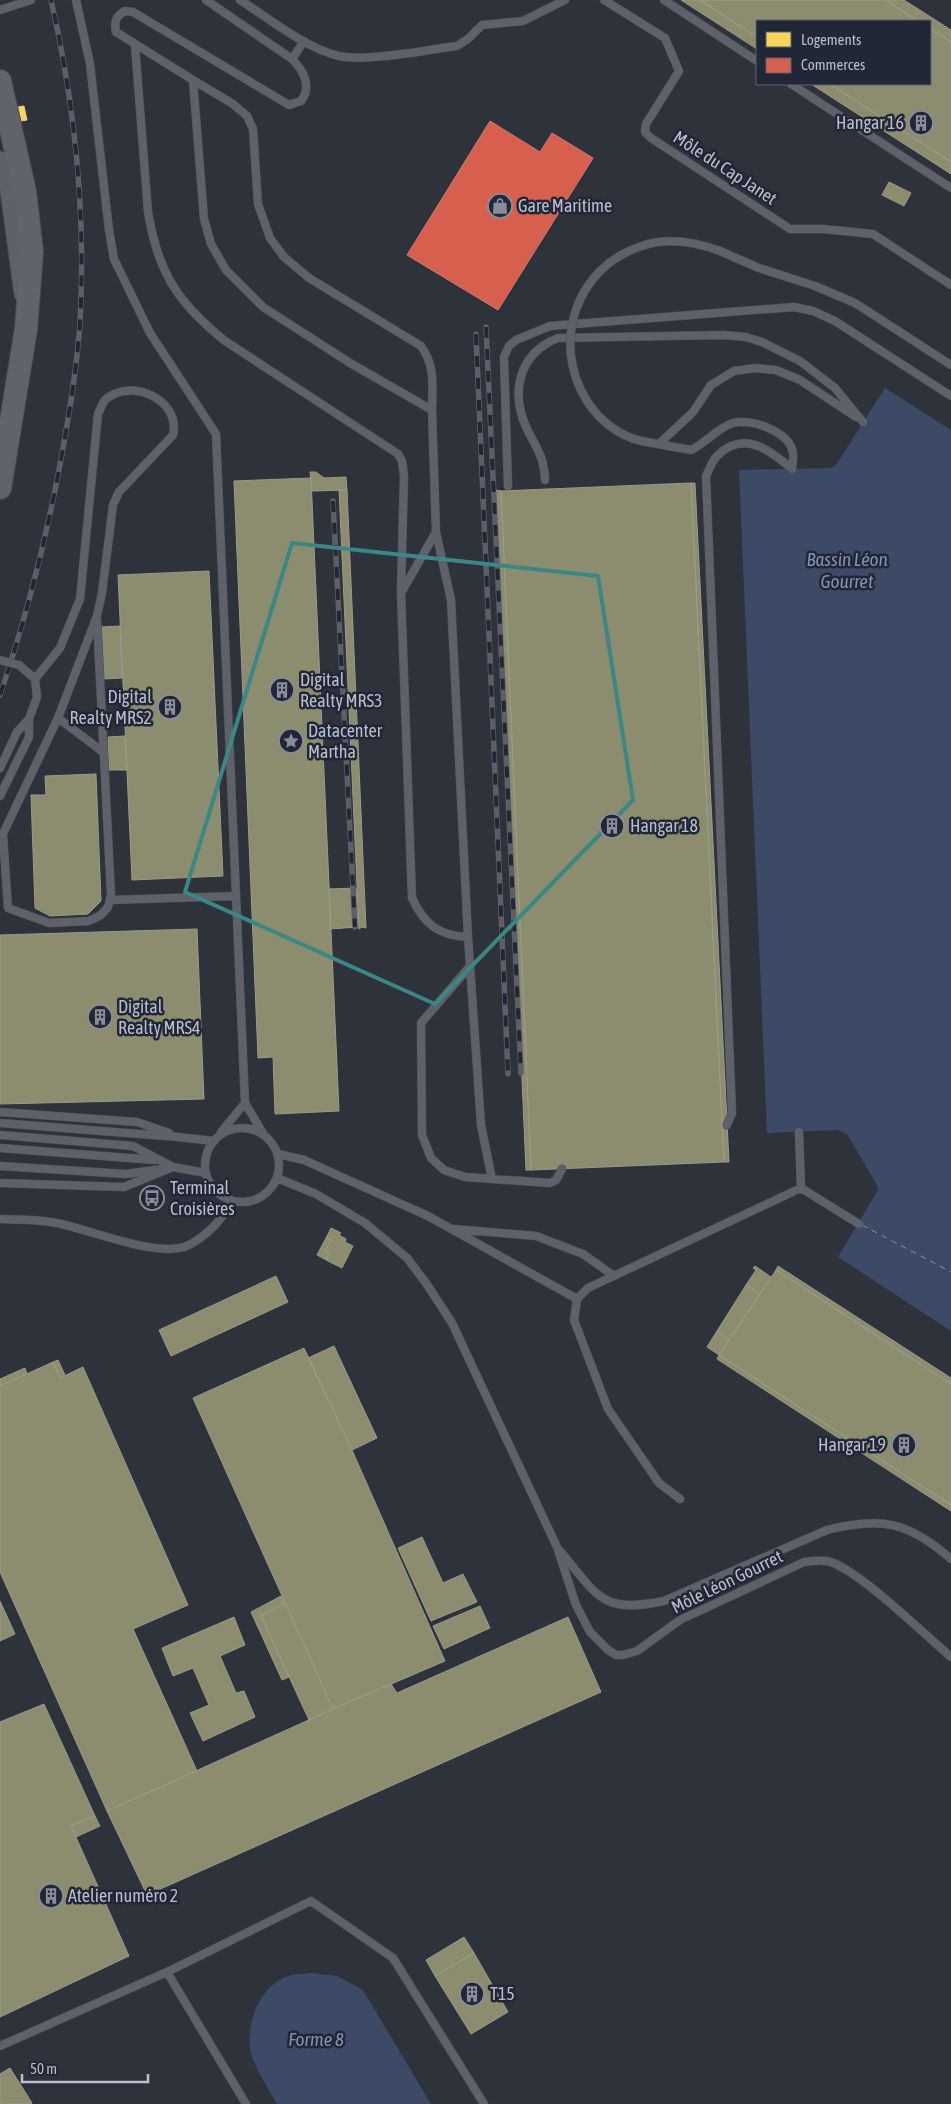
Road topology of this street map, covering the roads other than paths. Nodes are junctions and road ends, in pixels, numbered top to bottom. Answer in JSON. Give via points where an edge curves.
{"nodes":[{"id":1,"x":31,"y":0,"type":"edge"},
{"id":2,"x":76,"y":0,"type":"edge"},
{"id":3,"x":206,"y":0,"type":"edge"},
{"id":4,"x":240,"y":0,"type":"edge"},
{"id":5,"x":565,"y":0,"type":"edge"},
{"id":6,"x":604,"y":0,"type":"edge"},
{"id":7,"x":664,"y":0,"type":"edge"},
{"id":8,"x":0,"y":10,"type":"edge"},
{"id":9,"x":304,"y":41,"type":"junction"},
{"id":10,"x":135,"y":45,"type":"junction"},
{"id":11,"x":292,"y":59,"type":"junction"},
{"id":12,"x":756,"y":60,"type":"edge"},
{"id":13,"x":0,"y":80,"type":"edge"},
{"id":14,"x":193,"y":80,"type":"junction"},
{"id":15,"x":793,"y":85,"type":"edge"},
{"id":16,"x":0,"y":159,"type":"edge"},
{"id":17,"x":951,"y":188,"type":"edge"},
{"id":18,"x":951,"y":285,"type":"edge"},
{"id":19,"x":26,"y":329,"type":"junction"},
{"id":20,"x":951,"y":364,"type":"edge"},
{"id":21,"x":951,"y":396,"type":"edge"},
{"id":22,"x":432,"y":410,"type":"junction"},
{"id":23,"x":660,"y":443,"type":"junction"},
{"id":24,"x":546,"y":480,"type":"dead end"},
{"id":25,"x":508,"y":486,"type":"dead end"},
{"id":26,"x":0,"y":488,"type":"edge"},
{"id":27,"x":436,"y":532,"type":"junction"},
{"id":28,"x":401,"y":593,"type":"junction"},
{"id":29,"x":97,"y":616,"type":"junction"},
{"id":30,"x":0,"y":660,"type":"edge"},
{"id":31,"x":35,"y":679,"type":"junction"},
{"id":32,"x":58,"y":718,"type":"junction"},
{"id":33,"x":29,"y":719,"type":"junction"},
{"id":34,"x":103,"y":752,"type":"junction"},
{"id":35,"x":0,"y":768,"type":"edge"},
{"id":36,"x":0,"y":796,"type":"edge"},
{"id":37,"x":2,"y":837,"type":"edge"},
{"id":38,"x":236,"y":896,"type":"junction"},
{"id":39,"x":110,"y":900,"type":"junction"},
{"id":40,"x":468,"y":937,"type":"junction"},
{"id":41,"x":471,"y":965,"type":"junction"},
{"id":42,"x":245,"y":1103,"type":"junction"},
{"id":43,"x":0,"y":1112,"type":"edge"},
{"id":44,"x":0,"y":1123,"type":"edge"},
{"id":45,"x":727,"y":1125,"type":"dead end"},
{"id":46,"x":800,"y":1132,"type":"dead end"},
{"id":47,"x":0,"y":1134,"type":"edge"},
{"id":48,"x":264,"y":1135,"type":"junction"},
{"id":49,"x":178,"y":1137,"type":"junction"},
{"id":50,"x":216,"y":1138,"type":"junction"},
{"id":51,"x":0,"y":1148,"type":"edge"},
{"id":52,"x":278,"y":1154,"type":"junction"},
{"id":53,"x":157,"y":1160,"type":"junction"},
{"id":54,"x":0,"y":1166,"type":"edge"},
{"id":55,"x":172,"y":1168,"type":"junction"},
{"id":56,"x":562,"y":1169,"type":"dead end"},
{"id":57,"x":206,"y":1173,"type":"junction"},
{"id":58,"x":277,"y":1178,"type":"junction"},
{"id":59,"x":492,"y":1179,"type":"junction"},
{"id":60,"x":0,"y":1182,"type":"edge"},
{"id":61,"x":801,"y":1188,"type":"junction"},
{"id":62,"x":231,"y":1200,"type":"junction"},
{"id":63,"x":0,"y":1219,"type":"edge"},
{"id":64,"x":859,"y":1224,"type":"dead end"},
{"id":65,"x":450,"y":1228,"type":"junction"},
{"id":66,"x":614,"y":1276,"type":"junction"},
{"id":67,"x":576,"y":1299,"type":"junction"},
{"id":68,"x":680,"y":1499,"type":"dead end"},
{"id":69,"x":557,"y":1547,"type":"junction"},
{"id":70,"x":951,"y":1559,"type":"edge"},
{"id":71,"x":951,"y":1658,"type":"edge"},
{"id":72,"x":167,"y":1972,"type":"junction"},
{"id":73,"x":0,"y":2046,"type":"edge"},
{"id":74,"x":246,"y":2104,"type":"edge"},
{"id":75,"x":484,"y":2104,"type":"edge"}],
"edges":[{"from":1,"to":8,"type":"lane"},
{"from":2,"to":38,"type":"lane","via":[[90,64],[114,259],[150,333],[216,434]]},
{"from":3,"to":11,"type":"lane"},
{"from":4,"to":9,"type":"lane"},
{"from":5,"to":9,"type":"lane","via":[[523,21],[482,25],[457,46],[360,58],[341,56]]},
{"from":6,"to":18,"type":"lane","name":"Môle du Cap Janet","via":[[665,38],[679,70],[646,124],[645,132],[651,138],[790,229],[873,234]]},
{"from":7,"to":12,"type":"lane"},
{"from":9,"to":11,"type":"lane"},
{"from":10,"to":11,"type":"lane","via":[[116,32],[118,15],[126,11],[133,12],[289,105],[302,102],[307,92],[300,67]]},
{"from":10,"to":14,"type":"lane"},
{"from":10,"to":28,"type":"lane","via":[[148,212],[152,235],[166,273],[199,320],[225,341],[398,454],[404,476]]},
{"from":13,"to":19,"type":"main road","via":[[24,192],[32,252]]},
{"from":14,"to":22,"type":"lane","via":[[247,116],[253,129],[258,204],[270,238],[284,256],[309,278],[421,346],[432,368]]},
{"from":14,"to":22,"type":"lane","via":[[204,220],[211,244],[226,270],[263,307],[350,363]]},
{"from":15,"to":17,"type":"lane"},
{"from":16,"to":19,"type":"street","via":[[8,191]]},
{"from":19,"to":26,"type":"main road"},
{"from":20,"to":23,"type":"lane","bridge":true,"via":[[855,303],[815,286],[702,245],[679,241],[642,246],[624,255],[593,279],[575,311],[570,352],[574,373],[594,411],[625,437]]},
{"from":21,"to":25,"type":"lane","via":[[835,321],[794,307],[550,326],[516,340],[504,357]]},
{"from":22,"to":27,"type":"lane"},
{"from":23,"to":24,"type":"lane","via":[[693,412],[711,385],[734,371],[755,368],[776,370],[800,380],[864,422],[835,388],[800,361],[746,337],[558,338],[537,350],[521,372],[522,412],[542,456]]},
{"from":23,"to":45,"type":"lane","via":[[691,450],[733,423],[753,421],[786,439],[793,452],[792,469],[770,450],[750,443],[731,445],[716,457],[706,476],[732,1113]]},
{"from":27,"to":28,"type":"lane"},
{"from":27,"to":40,"type":"lane","via":[[451,600]]},
{"from":28,"to":40,"type":"lane","via":[[412,898],[419,914],[436,929],[452,936]]},
{"from":29,"to":31,"type":"lane","via":[[113,505],[119,492],[173,435],[172,415],[161,401],[147,392],[130,390],[114,394],[104,402],[98,414],[80,599],[60,648]]},
{"from":29,"to":32,"type":"lane"},
{"from":29,"to":34,"type":"lane"},
{"from":30,"to":31,"type":"lane","bridge":true,"via":[[19,664]]},
{"from":31,"to":33,"type":"lane","via":[[37,697]]},
{"from":32,"to":34,"type":"lane"},
{"from":32,"to":37,"type":"lane"},
{"from":33,"to":35,"type":"lane","via":[[17,732]]},
{"from":33,"to":36,"type":"lane","via":[[29,736]]},
{"from":34,"to":39,"type":"lane"},
{"from":37,"to":39,"type":"lane","via":[[8,908],[49,923],[89,921],[101,915]]},
{"from":38,"to":39,"type":"lane"},
{"from":38,"to":42,"type":"lane"},
{"from":40,"to":41,"type":"lane"},
{"from":41,"to":59,"type":"lane","via":[[481,1125]]},
{"from":41,"to":59,"type":"lane","via":[[421,1023],[422,1135],[431,1158],[444,1170],[465,1177]]},
{"from":42,"to":48,"type":"lane"},
{"from":42,"to":50,"type":"lane"},
{"from":43,"to":49,"type":"lane","via":[[137,1122]]},
{"from":44,"to":49,"type":"lane"},
{"from":46,"to":61,"type":"lane"},
{"from":47,"to":53,"type":"lane","via":[[133,1146]]},
{"from":48,"to":50,"type":"lane","via":[[242,1128]]},
{"from":48,"to":52,"type":"lane"},
{"from":49,"to":50,"type":"lane"},
{"from":50,"to":57,"type":"lane","via":[[206,1156]]},
{"from":51,"to":53,"type":"lane"},
{"from":52,"to":58,"type":"lane"},
{"from":52,"to":65,"type":"lane","via":[[304,1160]]},
{"from":53,"to":55,"type":"lane"},
{"from":54,"to":55,"type":"lane","via":[[126,1174]]},
{"from":55,"to":57,"type":"lane"},
{"from":55,"to":60,"type":"lane","via":[[124,1187]]},
{"from":56,"to":59,"type":"lane","via":[[556,1180],[550,1183]]},
{"from":57,"to":62,"type":"lane","via":[[215,1190]]},
{"from":58,"to":62,"type":"lane","via":[[267,1192],[253,1200]]},
{"from":58,"to":69,"type":"lane","name":"Môle Léon Gourret","via":[[316,1194],[365,1223],[407,1258],[426,1283],[452,1323]]},
{"from":61,"to":64,"type":"lane"},
{"from":61,"to":66,"type":"lane"},
{"from":62,"to":63,"type":"lane","via":[[218,1223],[202,1237],[185,1247],[173,1249],[138,1244],[59,1223]]},
{"from":65,"to":66,"type":"lane","via":[[536,1236],[583,1254]]},
{"from":65,"to":67,"type":"lane"},
{"from":66,"to":67,"type":"lane","via":[[588,1288]]},
{"from":67,"to":68,"type":"lane","via":[[574,1320],[608,1409],[659,1483]]},
{"from":69,"to":70,"type":"lane","name":"Môle Léon Gourret","via":[[599,1597],[609,1603],[626,1606],[664,1601],[847,1524],[871,1522],[901,1526],[918,1534]]},
{"from":69,"to":71,"type":"lane","name":"Môle Léon Gourret","via":[[576,1605],[590,1632],[616,1655],[637,1651],[680,1620],[804,1562],[815,1560],[842,1567]]},
{"from":72,"to":73,"type":"lane"},
{"from":72,"to":74,"type":"lane"},
{"from":72,"to":75,"type":"lane","via":[[312,1901],[393,1958]]}]}
